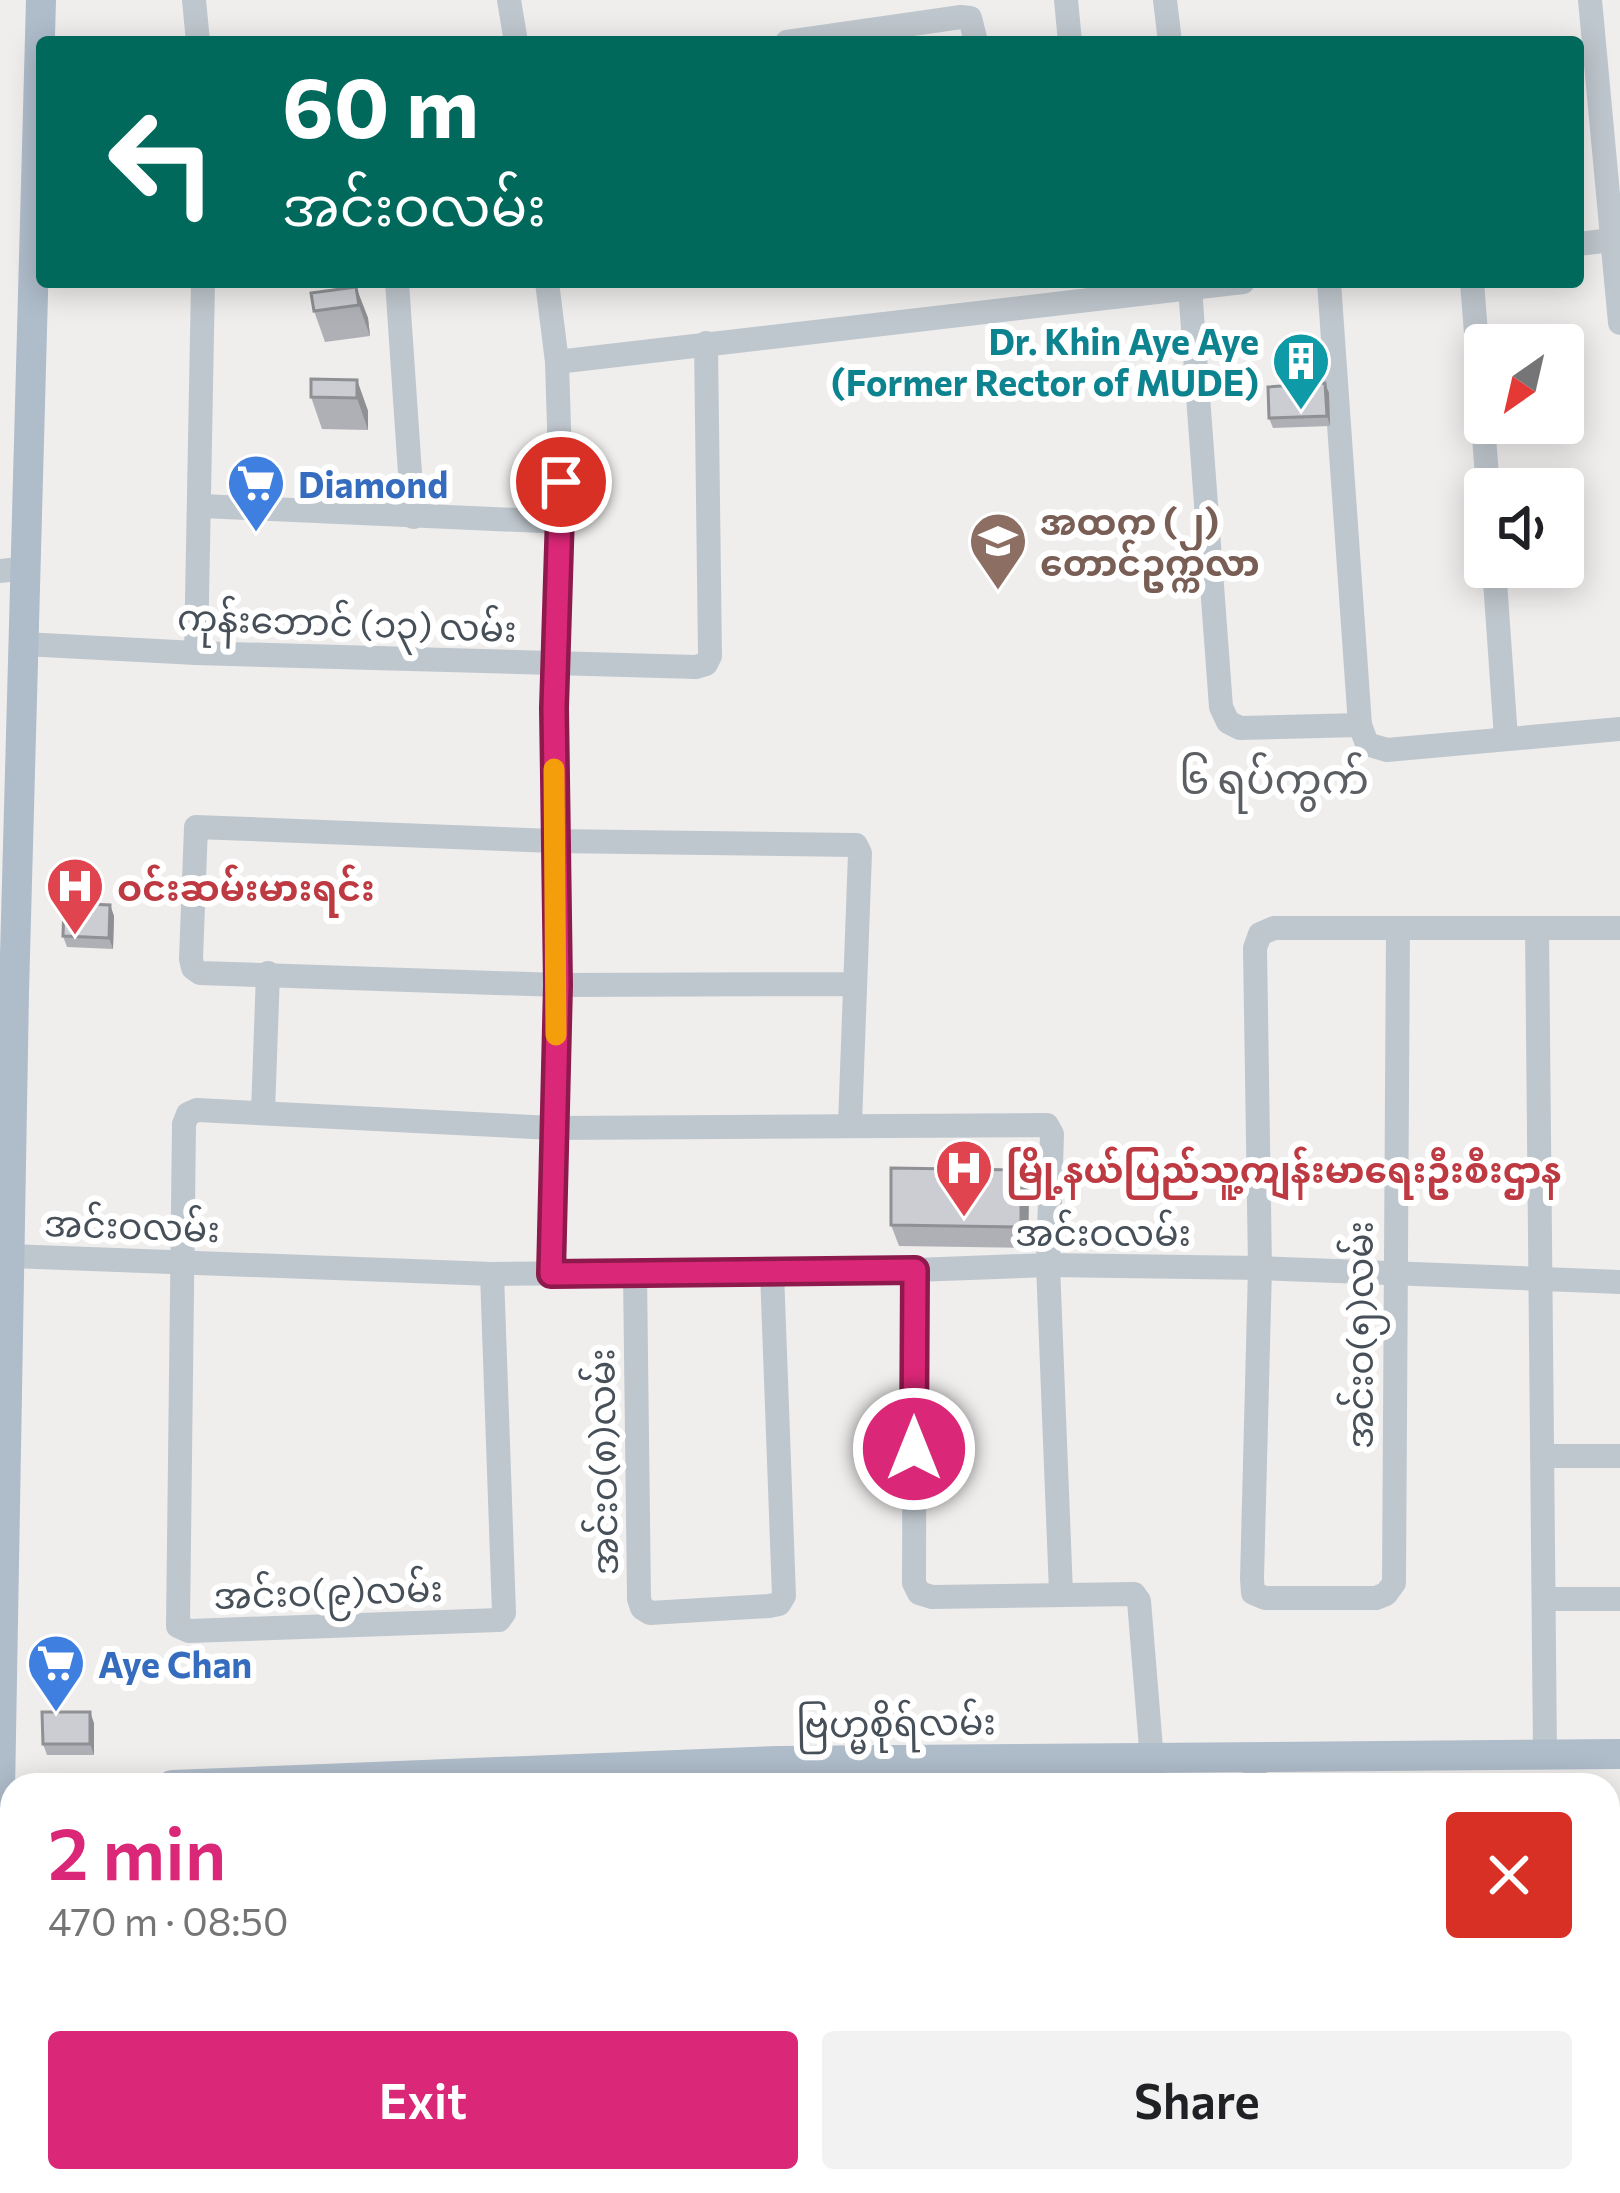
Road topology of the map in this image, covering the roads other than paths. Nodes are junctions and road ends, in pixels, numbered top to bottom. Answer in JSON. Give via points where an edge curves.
{"nodes":[{"id":1,"x":41,"y":0,"type":"edge"},
{"id":2,"x":194,"y":0,"type":"edge"},
{"id":3,"x":509,"y":0,"type":"edge"},
{"id":4,"x":1066,"y":0,"type":"edge"},
{"id":5,"x":1165,"y":0,"type":"edge"},
{"id":6,"x":1590,"y":0,"type":"edge"},
{"id":7,"x":39,"y":36,"type":"edge"},
{"id":8,"x":197,"y":36,"type":"edge"},
{"id":9,"x":515,"y":36,"type":"edge"},
{"id":10,"x":829,"y":36,"type":"edge"},
{"id":11,"x":974,"y":36,"type":"edge"},
{"id":12,"x":1069,"y":36,"type":"edge"},
{"id":13,"x":1170,"y":36,"type":"edge"},
{"id":14,"x":1589,"y":96,"type":"edge"},
{"id":15,"x":36,"y":102,"type":"edge"},
{"id":16,"x":1612,"y":240,"type":"junction"},
{"id":17,"x":1584,"y":243,"type":"edge"},
{"id":18,"x":203,"y":288,"type":"edge"},
{"id":19,"x":397,"y":288,"type":"edge"},
{"id":20,"x":548,"y":288,"type":"edge"},
{"id":21,"x":1190,"y":288,"type":"joint"},
{"id":22,"x":1330,"y":288,"type":"edge"},
{"id":23,"x":1472,"y":288,"type":"edge"},
{"id":24,"x":1090,"y":291,"type":"edge"},
{"id":25,"x":1620,"y":323,"type":"edge"},
{"id":26,"x":706,"y":343,"type":"junction"},
{"id":27,"x":557,"y":362,"type":"junction"},
{"id":28,"x":1486,"y":468,"type":"edge"},
{"id":29,"x":202,"y":506,"type":"junction"},
{"id":30,"x":413,"y":517,"type":"junction"},
{"id":31,"x":562,"y":522,"type":"junction"},
{"id":32,"x":13,"y":570,"type":"edge"},
{"id":33,"x":1495,"y":588,"type":"edge"},
{"id":34,"x":24,"y":644,"type":"junction"},
{"id":35,"x":196,"y":653,"type":"junction"},
{"id":36,"x":555,"y":664,"type":"junction"},
{"id":37,"x":1360,"y":725,"type":"junction"},
{"id":38,"x":1620,"y":729,"type":"edge"},
{"id":39,"x":1506,"y":738,"type":"junction"},
{"id":40,"x":553,"y":841,"type":"junction"},
{"id":41,"x":1620,"y":928,"type":"edge"},
{"id":42,"x":1537,"y":929,"type":"junction"},
{"id":43,"x":1398,"y":930,"type":"junction"},
{"id":44,"x":268,"y":973,"type":"junction"},
{"id":45,"x":854,"y":983,"type":"junction"},
{"id":46,"x":558,"y":985,"type":"junction"},
{"id":47,"x":7,"y":990,"type":"edge"},
{"id":48,"x":262,"y":1112,"type":"junction"},
{"id":49,"x":850,"y":1124,"type":"junction"},
{"id":50,"x":553,"y":1128,"type":"junction"},
{"id":51,"x":6,"y":1135,"type":"edge"},
{"id":52,"x":10,"y":1256,"type":"junction"},
{"id":53,"x":180,"y":1262,"type":"junction"},
{"id":54,"x":1048,"y":1265,"type":"junction"},
{"id":55,"x":1260,"y":1268,"type":"junction"},
{"id":56,"x":915,"y":1270,"type":"junction"},
{"id":57,"x":772,"y":1272,"type":"junction"},
{"id":58,"x":635,"y":1273,"type":"junction"},
{"id":59,"x":1394,"y":1273,"type":"junction"},
{"id":60,"x":492,"y":1274,"type":"junction"},
{"id":61,"x":551,"y":1274,"type":"junction"},
{"id":62,"x":1540,"y":1279,"type":"junction"},
{"id":63,"x":1620,"y":1282,"type":"edge"},
{"id":64,"x":1542,"y":1456,"type":"junction"},
{"id":65,"x":1620,"y":1456,"type":"edge"},
{"id":66,"x":2,"y":1578,"type":"edge"},
{"id":67,"x":1061,"y":1593,"type":"junction"},
{"id":68,"x":1544,"y":1599,"type":"junction"},
{"id":69,"x":1620,"y":1599,"type":"edge"},
{"id":70,"x":1545,"y":1754,"type":"junction"},
{"id":71,"x":1620,"y":1754,"type":"edge"},
{"id":72,"x":1255,"y":1770,"type":"edge"},
{"id":73,"x":1152,"y":1771,"type":"edge"},
{"id":74,"x":0,"y":1773,"type":"edge"},
{"id":75,"x":778,"y":1773,"type":"edge"}],
"edges":[{"from":1,"to":7,"type":"main road"},
{"from":2,"to":8,"type":"street"},
{"from":3,"to":9,"type":"street"},
{"from":4,"to":12,"type":"street"},
{"from":5,"to":13,"type":"street"},
{"from":6,"to":14,"type":"street"},
{"from":10,"to":11,"type":"street","via":[[961,17],[970,18]]},
{"from":14,"to":16,"type":"street"},
{"from":15,"to":32,"type":"main road"},
{"from":16,"to":17,"type":"street"},
{"from":16,"to":25,"type":"street"},
{"from":18,"to":29,"type":"street"},
{"from":19,"to":30,"type":"street"},
{"from":20,"to":27,"type":"street"},
{"from":21,"to":24,"type":"street"},
{"from":21,"to":37,"type":"street","via":[[1221,707],[1240,728]]},
{"from":22,"to":37,"type":"street"},
{"from":23,"to":28,"type":"street"},
{"from":24,"to":26,"type":"street"},
{"from":26,"to":27,"type":"street"},
{"from":26,"to":36,"type":"street","name":"ကုန်းဘောင် (၁၃) လမ်း","via":[[710,656],[696,667]]},
{"from":27,"to":31,"type":"street"},
{"from":29,"to":30,"type":"street"},
{"from":29,"to":35,"type":"street"},
{"from":30,"to":31,"type":"street"},
{"from":31,"to":36,"type":"street"},
{"from":32,"to":34,"type":"main road"},
{"from":33,"to":39,"type":"street"},
{"from":34,"to":35,"type":"street","name":"ကုန်းဘောင် (၁၃) လမ်း"},
{"from":34,"to":47,"type":"main road"},
{"from":35,"to":36,"type":"street","name":"ကုန်းဘောင် (၁၃) လမ်း"},
{"from":36,"to":40,"type":"street"},
{"from":37,"to":39,"type":"street","via":[[1367,744],[1387,750]]},
{"from":38,"to":39,"type":"street"},
{"from":40,"to":44,"type":"street","via":[[196,827],[193,968]]},
{"from":40,"to":45,"type":"street","via":[[856,844]]},
{"from":40,"to":46,"type":"street"},
{"from":41,"to":42,"type":"street"},
{"from":42,"to":43,"type":"street"},
{"from":42,"to":62,"type":"street"},
{"from":43,"to":55,"type":"street","via":[[1260,934]]},
{"from":43,"to":59,"type":"street","name":"အင်းဝ(၅)လမ်း"},
{"from":44,"to":46,"type":"street"},
{"from":44,"to":48,"type":"street"},
{"from":45,"to":46,"type":"street"},
{"from":45,"to":49,"type":"street"},
{"from":46,"to":50,"type":"street"},
{"from":47,"to":51,"type":"main road"},
{"from":48,"to":50,"type":"street"},
{"from":48,"to":53,"type":"street","via":[[188,1114]]},
{"from":49,"to":50,"type":"street"},
{"from":49,"to":54,"type":"street","via":[[1047,1125]]},
{"from":50,"to":61,"type":"street"},
{"from":51,"to":52,"type":"main road"},
{"from":52,"to":53,"type":"street","name":"အင်းဝလမ်း"},
{"from":52,"to":66,"type":"main road"},
{"from":53,"to":60,"type":"street","name":"အင်းဝလမ်း"},
{"from":53,"to":60,"type":"street","name":"အင်းဝ(၉)လမ်း","via":[[177,1615],[189,1631],[499,1620]]},
{"from":54,"to":55,"type":"street","name":"အင်းဝလမ်း"},
{"from":54,"to":56,"type":"street","name":"အင်းဝလမ်း"},
{"from":54,"to":67,"type":"street"},
{"from":55,"to":59,"type":"street","name":"အင်းဝလမ်း"},
{"from":55,"to":59,"type":"street","name":"အင်းဝ(၅)လမ်း","via":[[1253,1593],[1265,1598],[1376,1598],[1394,1583]]},
{"from":56,"to":57,"type":"street","name":"အင်းဝလမ်း"},
{"from":56,"to":67,"type":"street","via":[[914,1583],[932,1598]]},
{"from":57,"to":58,"type":"street","name":"အင်းဝလမ်း"},
{"from":57,"to":58,"type":"street","name":"အင်းဝ(၈)လမ်း","via":[[784,1596],[769,1606],[650,1613],[639,1599]]},
{"from":58,"to":61,"type":"street","name":"အင်းဝလမ်း"},
{"from":59,"to":62,"type":"street","name":"အင်းဝလမ်း"},
{"from":60,"to":61,"type":"street","name":"အင်းဝလမ်း"},
{"from":62,"to":63,"type":"street","name":"အင်းဝလမ်း"},
{"from":62,"to":64,"type":"street"},
{"from":64,"to":65,"type":"street"},
{"from":64,"to":68,"type":"street"},
{"from":66,"to":74,"type":"main road"},
{"from":67,"to":73,"type":"street","via":[[1134,1594],[1138,1601]]},
{"from":68,"to":69,"type":"street"},
{"from":68,"to":70,"type":"street"},
{"from":70,"to":71,"type":"main road","name":"ဗြဟ္မစိုရ်လမ်း"},
{"from":70,"to":72,"type":"main road","name":"ဗြဟ္မစိုရ်လမ်း"},
{"from":72,"to":73,"type":"main road","name":"ဗြဟ္မစိုရ်လမ်း"},
{"from":73,"to":75,"type":"main road","name":"ဗြဟ္မစိုရ်လမ်း"}]}
